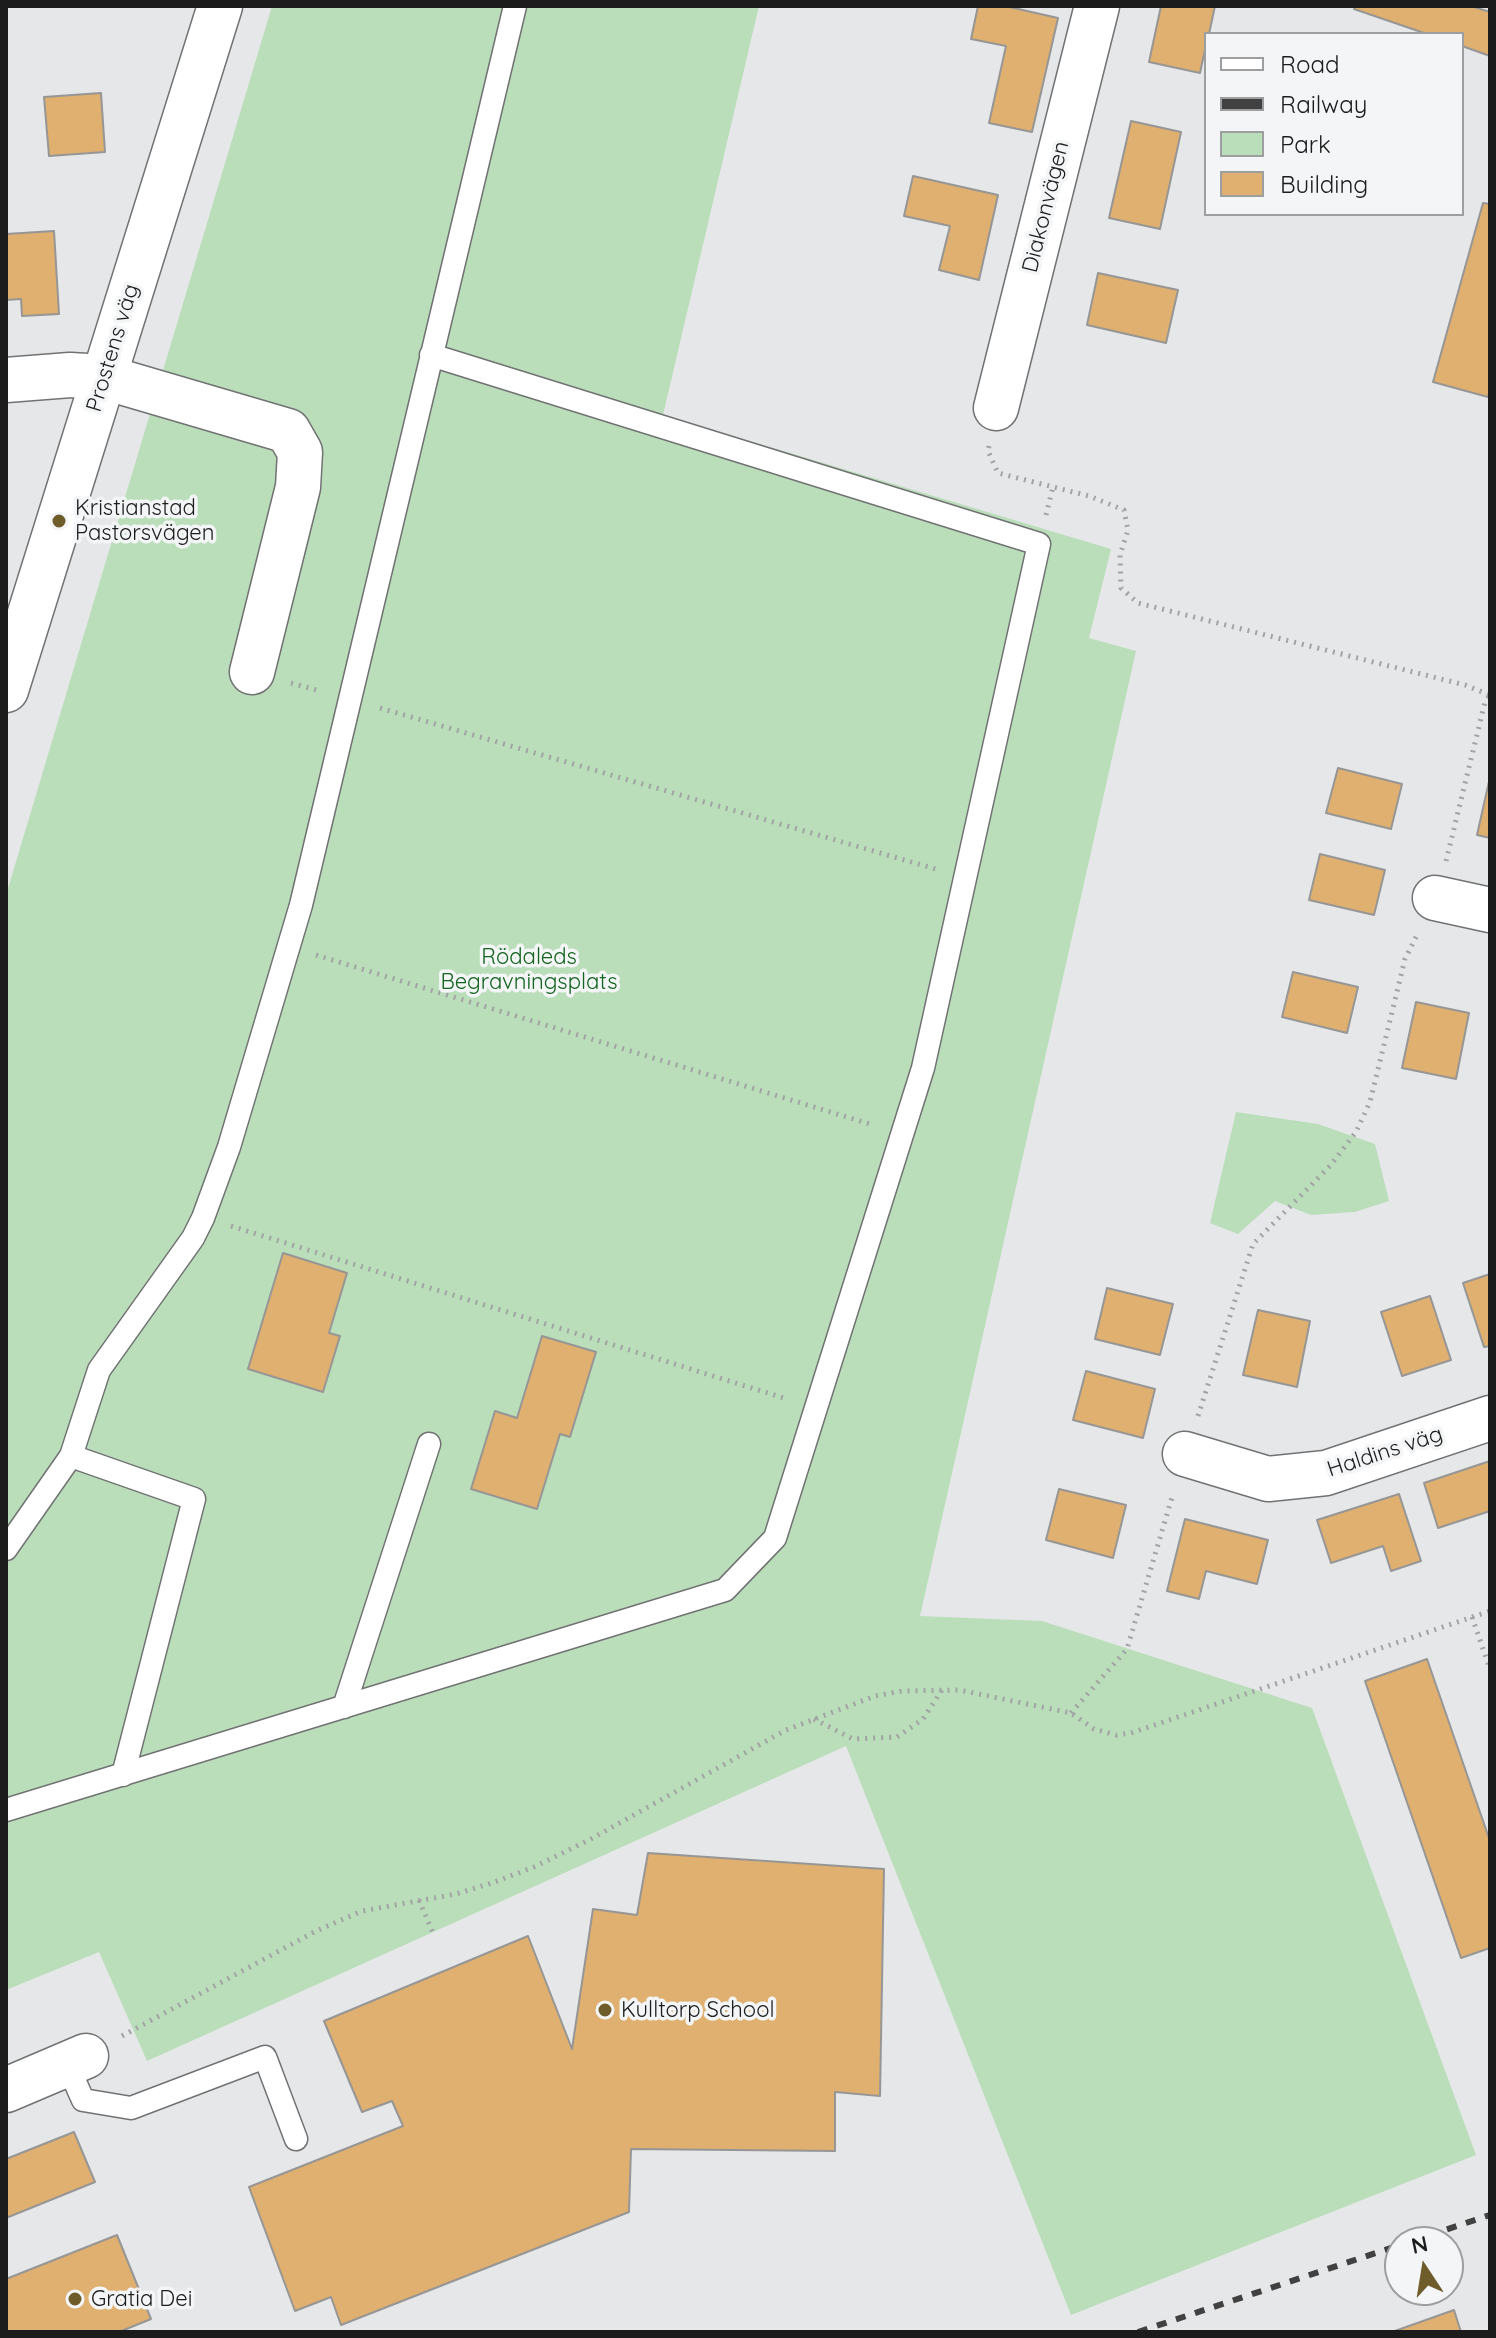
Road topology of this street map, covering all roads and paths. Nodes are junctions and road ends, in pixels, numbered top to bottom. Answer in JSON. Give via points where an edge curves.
{"nodes":[{"id":1,"x":220,"y":6,"type":"edge"},
{"id":2,"x":515,"y":6,"type":"edge"},
{"id":3,"x":1097,"y":6,"type":"edge"},
{"id":4,"x":431,"y":355,"type":"junction"},
{"id":5,"x":104,"y":377,"type":"junction"},
{"id":6,"x":6,"y":380,"type":"edge"},
{"id":7,"x":996,"y":408,"type":"joint"},
{"id":8,"x":252,"y":672,"type":"joint"},
{"id":9,"x":6,"y":690,"type":"edge"},
{"id":10,"x":1490,"y":695,"type":"edge"},
{"id":11,"x":349,"y":699,"type":"junction"},
{"id":12,"x":965,"y":878,"type":"junction"},
{"id":13,"x":1435,"y":898,"type":"junction"},
{"id":14,"x":1490,"y":910,"type":"edge"},
{"id":15,"x":288,"y":947,"type":"junction"},
{"id":16,"x":902,"y":1134,"type":"junction"},
{"id":17,"x":203,"y":1218,"type":"junction"},
{"id":18,"x":816,"y":1408,"type":"junction"},
{"id":19,"x":1490,"y":1418,"type":"edge"},
{"id":20,"x":429,"y":1444,"type":"dead end"},
{"id":21,"x":1185,"y":1454,"type":"junction"},
{"id":22,"x":71,"y":1456,"type":"junction"},
{"id":23,"x":6,"y":1549,"type":"edge"},
{"id":24,"x":1490,"y":1611,"type":"edge"},
{"id":25,"x":1472,"y":1617,"type":"junction"},
{"id":26,"x":1490,"y":1669,"type":"edge"},
{"id":27,"x":942,"y":1690,"type":"junction"},
{"id":28,"x":344,"y":1707,"type":"junction"},
{"id":29,"x":1071,"y":1713,"type":"junction"},
{"id":30,"x":813,"y":1719,"type":"junction"},
{"id":31,"x":123,"y":1775,"type":"junction"},
{"id":32,"x":6,"y":1810,"type":"edge"},
{"id":33,"x":419,"y":1900,"type":"junction"},
{"id":34,"x":433,"y":1933,"type":"dead end"},
{"id":35,"x":77,"y":2060,"type":"junction"},
{"id":36,"x":6,"y":2090,"type":"edge"},
{"id":37,"x":296,"y":2139,"type":"dead end"}],
"edges":[{"from":1,"to":5,"type":"street","name":"Prostens väg"},
{"from":2,"to":4,"type":"lane"},
{"from":3,"to":7,"type":"street","name":"Diakonvägen"},
{"from":4,"to":11,"type":"lane"},
{"from":4,"to":12,"type":"lane","via":[[1039,544]]},
{"from":5,"to":6,"type":"street"},
{"from":5,"to":8,"type":"street","via":[[288,431],[300,452],[298,487]]},
{"from":5,"to":9,"type":"street","name":"Prostens väg"},
{"from":7,"to":10,"type":"path","via":[[988,451],[998,473],[1124,510],[1128,530],[1120,555],[1121,588],[1138,603]]},
{"from":8,"to":11,"type":"path"},
{"from":10,"to":13,"type":"path"},
{"from":11,"to":12,"type":"path"},
{"from":11,"to":15,"type":"lane"},
{"from":12,"to":16,"type":"lane","via":[[923,1068]]},
{"from":13,"to":14,"type":"street"},
{"from":13,"to":21,"type":"path","via":[[1405,959],[1370,1102],[1356,1132],[1330,1166],[1253,1244]]},
{"from":15,"to":16,"type":"path"},
{"from":15,"to":17,"type":"lane"},
{"from":16,"to":18,"type":"lane"},
{"from":17,"to":18,"type":"path"},
{"from":17,"to":22,"type":"lane","via":[[99,1370]]},
{"from":18,"to":28,"type":"lane","via":[[775,1538],[725,1590]]},
{"from":19,"to":21,"type":"street","name":"Haldins väg","via":[[1326,1473],[1268,1479]]},
{"from":20,"to":28,"type":"lane"},
{"from":21,"to":29,"type":"path","via":[[1127,1649]]},
{"from":22,"to":23,"type":"lane"},
{"from":22,"to":31,"type":"lane","via":[[194,1499]]},
{"from":24,"to":25,"type":"path"},
{"from":25,"to":26,"type":"path"},
{"from":25,"to":29,"type":"path","via":[[1131,1733],[1094,1729]]},
{"from":27,"to":29,"type":"path"},
{"from":27,"to":30,"type":"path","via":[[875,1696]]},
{"from":27,"to":30,"type":"path","via":[[923,1719],[897,1737],[853,1739]]},
{"from":28,"to":31,"type":"lane"},
{"from":30,"to":33,"type":"path","via":[[534,1867]]},
{"from":31,"to":32,"type":"lane"},
{"from":33,"to":34,"type":"path"},
{"from":33,"to":35,"type":"path","via":[[362,1911],[316,1931]]},
{"from":35,"to":36,"type":"street"},
{"from":35,"to":37,"type":"lane","via":[[83,2100],[131,2108],[265,2057]]}]}
